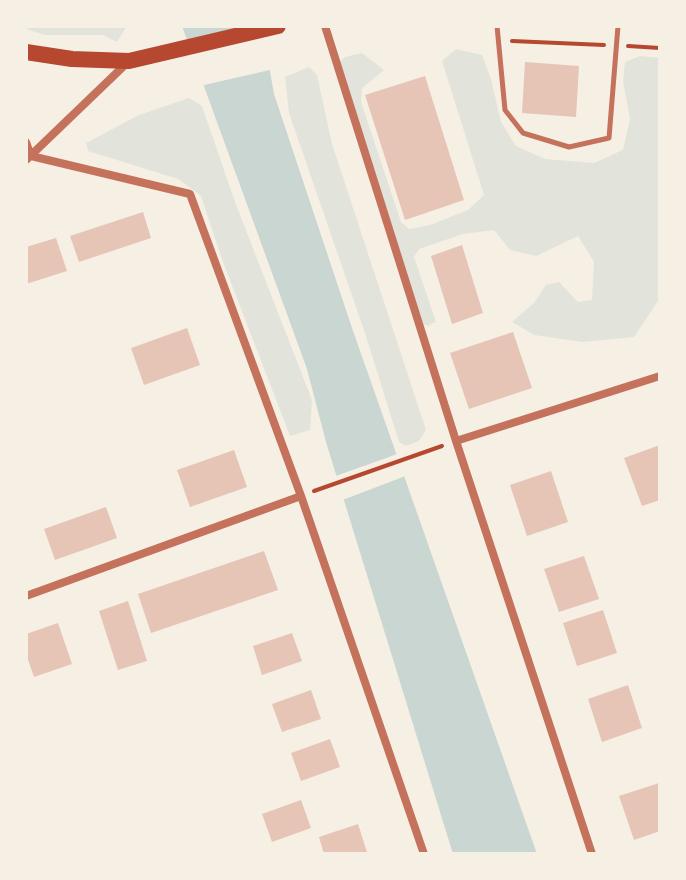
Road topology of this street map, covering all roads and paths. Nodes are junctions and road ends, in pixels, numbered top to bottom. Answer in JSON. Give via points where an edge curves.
{"nodes":[{"id":1,"x":278,"y":26,"type":"edge"},
{"id":2,"x":325,"y":26,"type":"edge"},
{"id":3,"x":497,"y":26,"type":"edge"},
{"id":4,"x":618,"y":26,"type":"edge"},
{"id":5,"x":498,"y":40,"type":"junction"},
{"id":6,"x":617,"y":46,"type":"junction"},
{"id":7,"x":660,"y":48,"type":"edge"},
{"id":8,"x":26,"y":52,"type":"edge"},
{"id":9,"x":129,"y":61,"type":"junction"},
{"id":10,"x":26,"y":142,"type":"edge"},
{"id":11,"x":29,"y":158,"type":"edge"},
{"id":12,"x":660,"y":376,"type":"edge"},
{"id":13,"x":456,"y":441,"type":"junction"},
{"id":14,"x":301,"y":496,"type":"junction"},
{"id":15,"x":26,"y":596,"type":"edge"},
{"id":16,"x":424,"y":854,"type":"edge"},
{"id":17,"x":592,"y":854,"type":"edge"}],
"edges":[{"from":1,"to":9,"type":"main road"},
{"from":2,"to":13,"type":"street"},
{"from":3,"to":5,"type":"lane"},
{"from":4,"to":6,"type":"lane"},
{"from":5,"to":6,"type":"path"},
{"from":5,"to":6,"type":"lane","via":[[505,110],[523,133],[569,147],[609,138]]},
{"from":6,"to":7,"type":"path"},
{"from":8,"to":9,"type":"main road"},
{"from":9,"to":11,"type":"street"},
{"from":10,"to":11,"type":"street"},
{"from":11,"to":14,"type":"street","via":[[190,194]]},
{"from":12,"to":13,"type":"street"},
{"from":13,"to":14,"type":"path"},
{"from":13,"to":17,"type":"street"},
{"from":14,"to":15,"type":"street"},
{"from":14,"to":16,"type":"street"}]}
